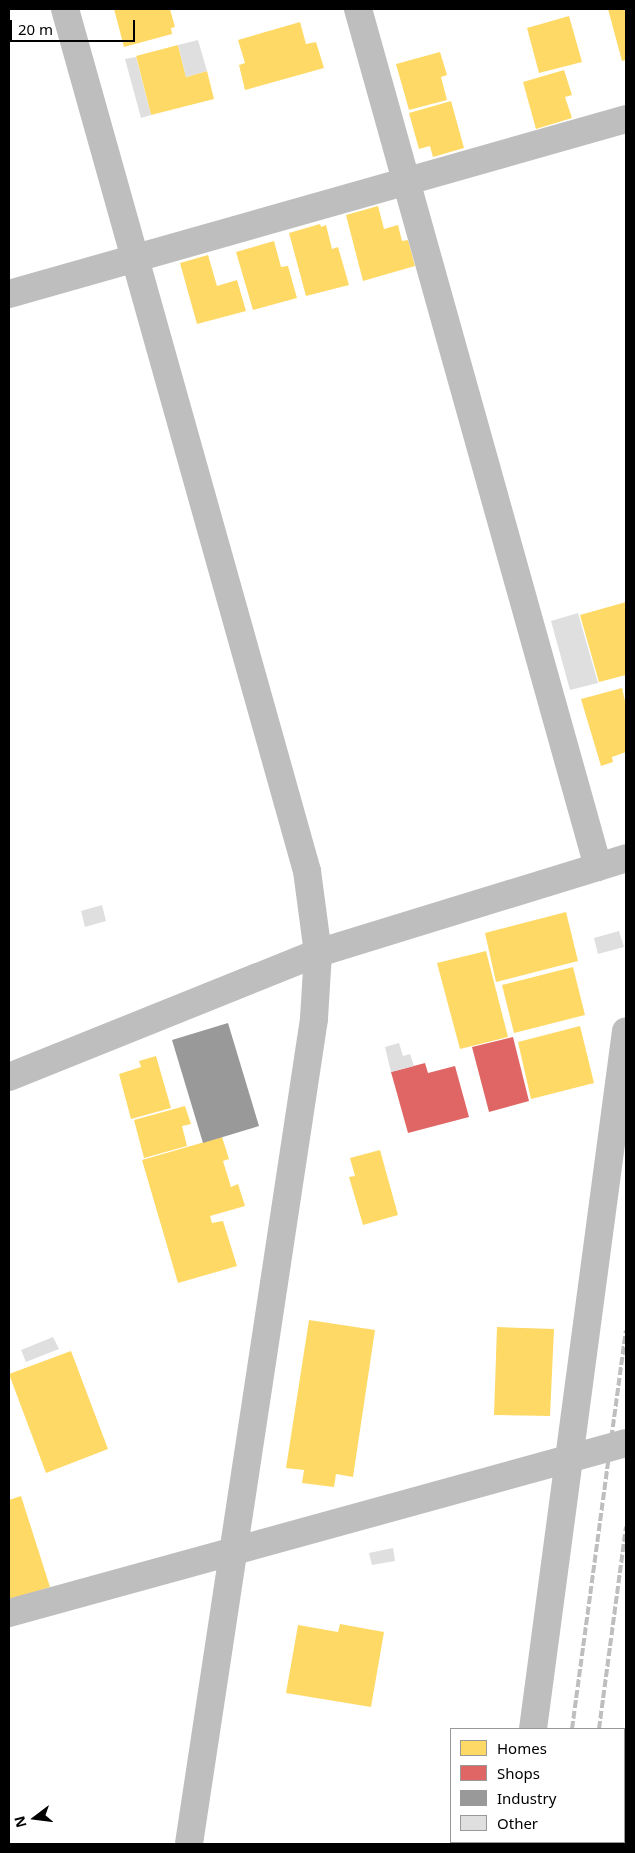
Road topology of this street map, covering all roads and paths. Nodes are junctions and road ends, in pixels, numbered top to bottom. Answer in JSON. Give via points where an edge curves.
{"nodes":[{"id":1,"x":65,"y":9,"type":"edge"},
{"id":2,"x":358,"y":9,"type":"edge"},
{"id":3,"x":626,"y":119,"type":"edge"},
{"id":4,"x":404,"y":182,"type":"junction"},
{"id":5,"x":134,"y":258,"type":"junction"},
{"id":6,"x":9,"y":294,"type":"edge"},
{"id":7,"x":626,"y":858,"type":"edge"},
{"id":8,"x":598,"y":867,"type":"junction"},
{"id":9,"x":318,"y":953,"type":"junction"},
{"id":10,"x":626,"y":1031,"type":"edge"},
{"id":11,"x":9,"y":1077,"type":"edge"},
{"id":12,"x":626,"y":1444,"type":"edge"},
{"id":13,"x":571,"y":1458,"type":"junction"},
{"id":14,"x":235,"y":1551,"type":"junction"},
{"id":15,"x":9,"y":1613,"type":"edge"},
{"id":16,"x":532,"y":1728,"type":"edge"},
{"id":17,"x":189,"y":1844,"type":"edge"}],
"edges":[{"from":1,"to":5,"type":"street"},
{"from":2,"to":4,"type":"street"},
{"from":3,"to":4,"type":"street"},
{"from":4,"to":5,"type":"street"},
{"from":4,"to":8,"type":"street"},
{"from":5,"to":6,"type":"street"},
{"from":5,"to":9,"type":"street","via":[[307,871]]},
{"from":7,"to":8,"type":"street"},
{"from":8,"to":9,"type":"street"},
{"from":9,"to":11,"type":"street"},
{"from":9,"to":14,"type":"street","via":[[314,1019]]},
{"from":10,"to":13,"type":"street"},
{"from":12,"to":13,"type":"street"},
{"from":13,"to":14,"type":"street"},
{"from":13,"to":16,"type":"street"},
{"from":14,"to":15,"type":"street"},
{"from":14,"to":17,"type":"street"}]}
